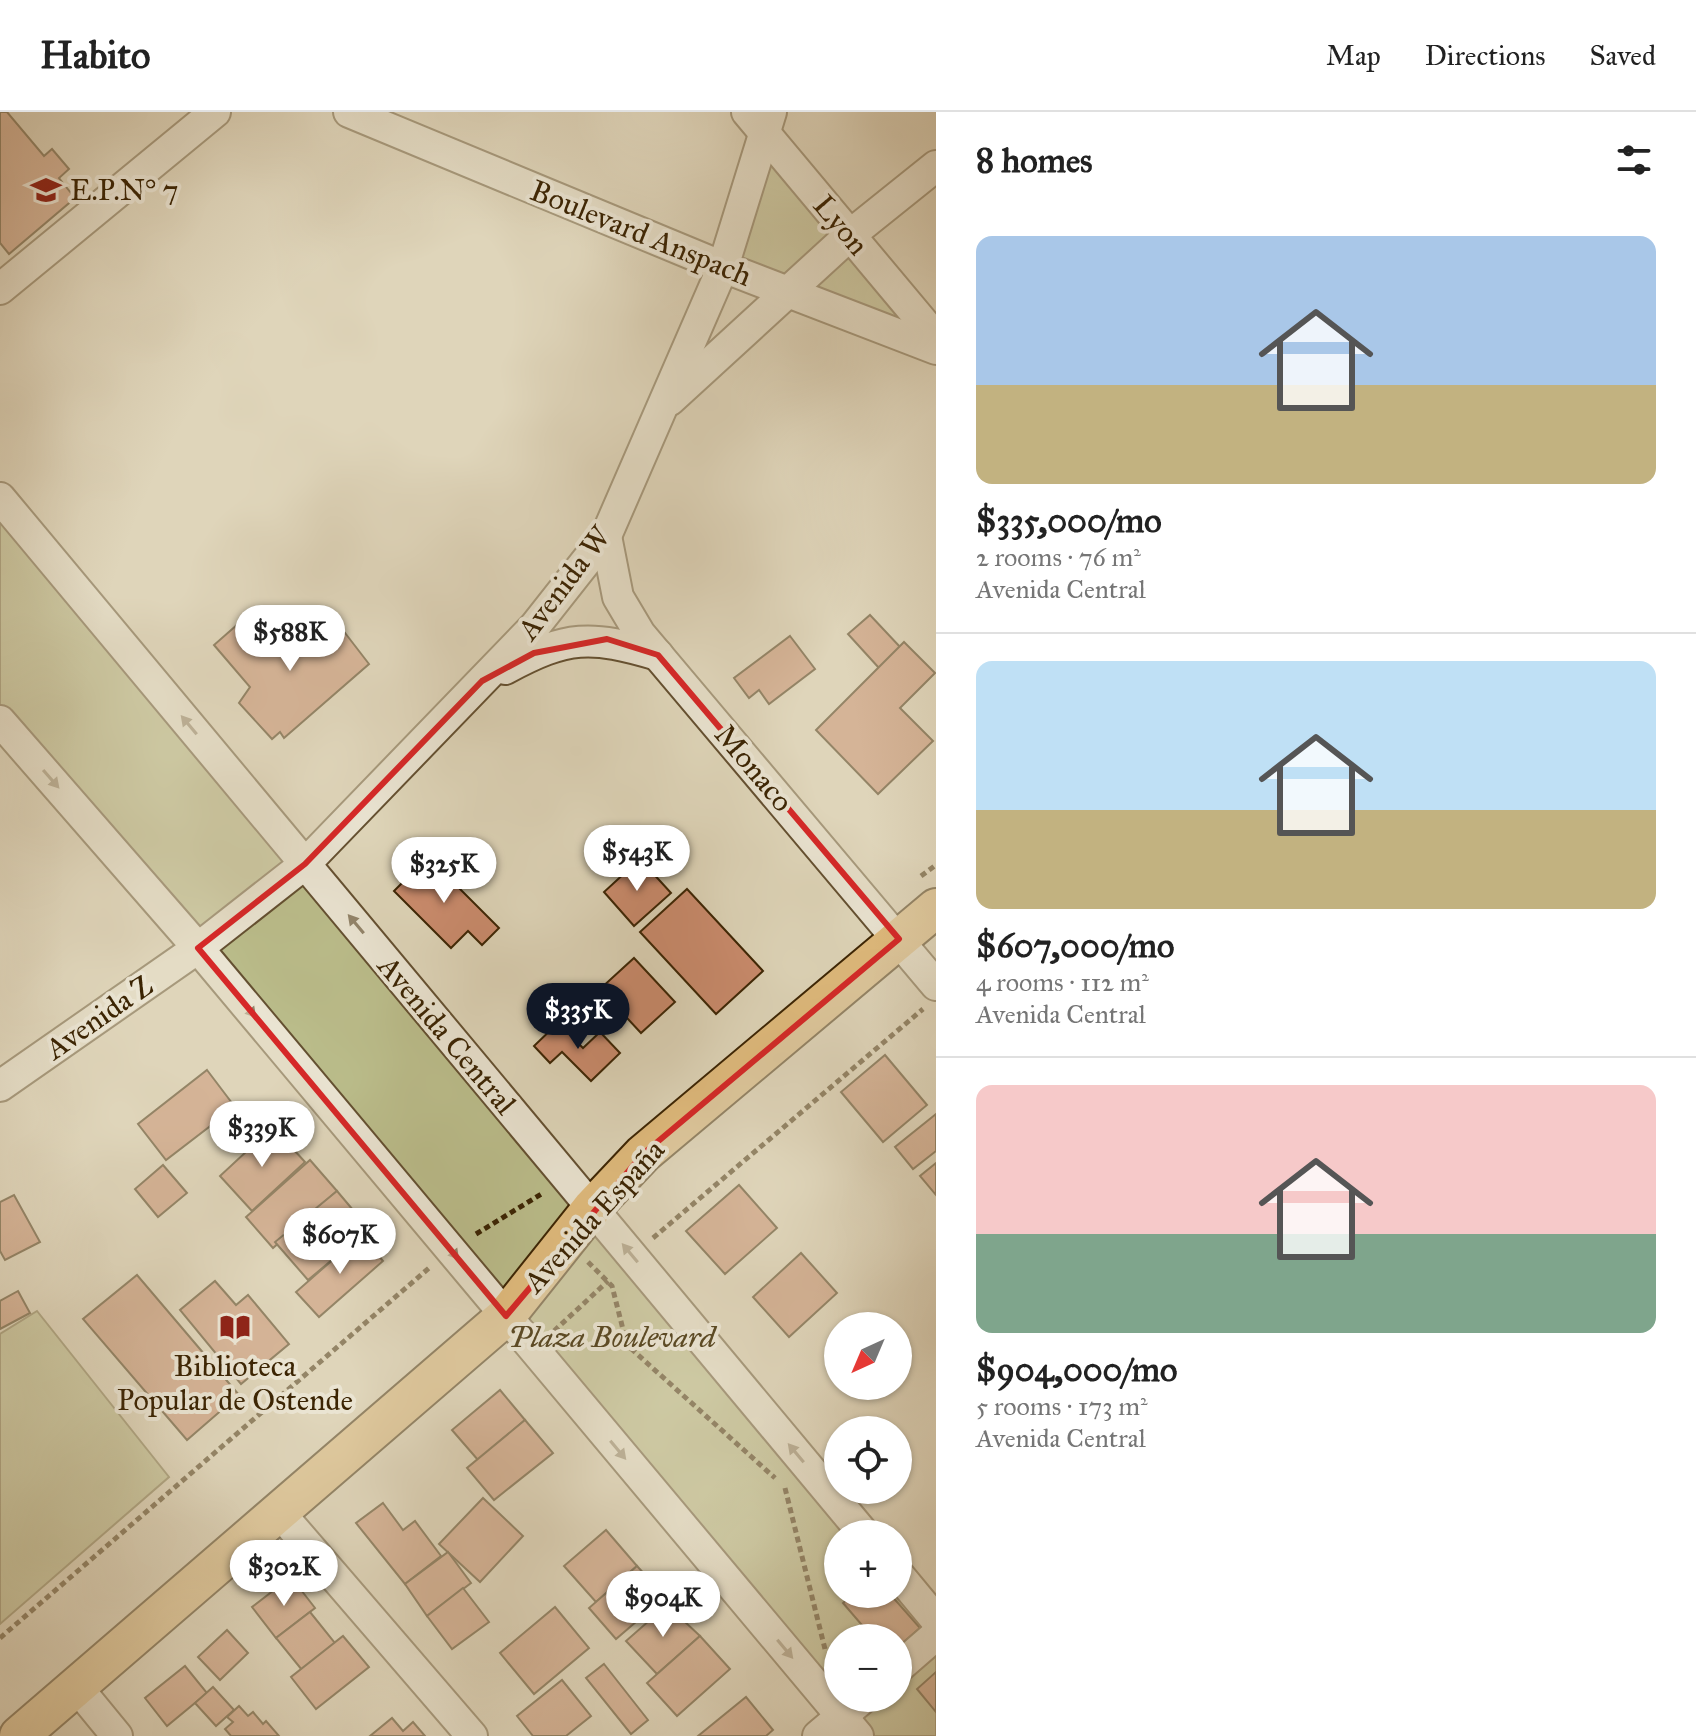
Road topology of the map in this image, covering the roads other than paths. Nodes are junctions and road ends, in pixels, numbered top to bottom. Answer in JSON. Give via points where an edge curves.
{"nodes":[{"id":1,"x":215,"y":112,"type":"edge"},
{"id":2,"x":349,"y":112,"type":"edge"},
{"id":3,"x":761,"y":120,"type":"edge"},
{"id":4,"x":936,"y":166,"type":"edge"},
{"id":5,"x":850,"y":235,"type":"junction"},
{"id":6,"x":723,"y":267,"type":"junction"},
{"id":7,"x":0,"y":289,"type":"edge"},
{"id":8,"x":787,"y":292,"type":"junction"},
{"id":9,"x":936,"y":338,"type":"edge"},
{"id":10,"x":936,"y":349,"type":"edge"},
{"id":11,"x":663,"y":407,"type":"junction"},
{"id":12,"x":0,"y":498,"type":"edge"},
{"id":13,"x":606,"y":536,"type":"junction"},
{"id":14,"x":658,"y":655,"type":"junction"},
{"id":15,"x":482,"y":681,"type":"junction"},
{"id":16,"x":0,"y":721,"type":"edge"},
{"id":17,"x":305,"y":864,"type":"junction"},
{"id":18,"x":936,"y":908,"type":"edge"},
{"id":19,"x":899,"y":939,"type":"junction"},
{"id":20,"x":198,"y":948,"type":"junction"},
{"id":21,"x":930,"y":996,"type":"edge"},
{"id":22,"x":0,"y":1086,"type":"edge"},
{"id":23,"x":592,"y":1208,"type":"junction"},
{"id":24,"x":506,"y":1316,"type":"junction"},
{"id":25,"x":279,"y":1512,"type":"junction"},
{"id":26,"x":852,"y":1520,"type":"edge"},
{"id":27,"x":912,"y":1591,"type":"edge"},
{"id":28,"x":936,"y":1620,"type":"edge"},
{"id":29,"x":936,"y":1635,"type":"edge"},
{"id":30,"x":912,"y":1656,"type":"edge"},
{"id":31,"x":76,"y":1686,"type":"junction"},
{"id":32,"x":854,"y":1717,"type":"edge"},
{"id":33,"x":0,"y":1723,"type":"edge"},
{"id":34,"x":19,"y":1736,"type":"edge"},
{"id":35,"x":117,"y":1736,"type":"edge"},
{"id":36,"x":472,"y":1736,"type":"edge"},
{"id":37,"x":818,"y":1736,"type":"edge"}],
"edges":[{"from":1,"to":7,"type":"street"},
{"from":2,"to":6,"type":"street","name":"Boulevard Anspach"},
{"from":3,"to":5,"type":"street","name":"Lyon"},
{"from":3,"to":6,"type":"street","name":"Avenida W"},
{"from":4,"to":5,"type":"street"},
{"from":5,"to":8,"type":"street"},
{"from":5,"to":9,"type":"street","name":"Lyon"},
{"from":6,"to":8,"type":"street","name":"Boulevard Anspach"},
{"from":6,"to":11,"type":"street","name":"Avenida W"},
{"from":8,"to":10,"type":"street","name":"Boulevard Anspach"},
{"from":8,"to":11,"type":"street"},
{"from":11,"to":13,"type":"street","name":"Avenida W"},
{"from":17,"to":12,"type":"street","name":"Avenida Central","one_way":true},
{"from":13,"to":14,"type":"street","name":"Monaco","via":[[618,597]]},
{"from":13,"to":15,"type":"street","name":"Avenida W","via":[[535,626]]},
{"from":14,"to":15,"type":"street","via":[[607,639],[569,642],[534,653]]},
{"from":14,"to":19,"type":"street","name":"Monaco"},
{"from":15,"to":17,"type":"street","name":"Avenida W"},
{"from":16,"to":20,"type":"street","one_way":true},
{"from":17,"to":20,"type":"street","name":"Avenida W"},
{"from":23,"to":17,"type":"street","name":"Avenida Central","one_way":true},
{"from":18,"to":19,"type":"main road","name":"Avenida España"},
{"from":19,"to":21,"type":"street","name":"Monaco"},
{"from":19,"to":23,"type":"main road","name":"Avenida España","via":[[643,1154]]},
{"from":20,"to":22,"type":"street","name":"Avenida Z"},
{"from":20,"to":24,"type":"street","one_way":true},
{"from":23,"to":24,"type":"main road","name":"Avenida España"},
{"from":26,"to":23,"type":"street","name":"Avenida Central","one_way":true},
{"from":24,"to":25,"type":"main road","name":"Avenida España"},
{"from":24,"to":32,"type":"street","one_way":true},
{"from":25,"to":31,"type":"main road","name":"Avenida España"},
{"from":25,"to":36,"type":"street"},
{"from":27,"to":28,"type":"street"},
{"from":29,"to":30,"type":"street"},
{"from":31,"to":33,"type":"main road"},
{"from":31,"to":34,"type":"main road"},
{"from":31,"to":35,"type":"street"},
{"from":32,"to":37,"type":"street"}]}
